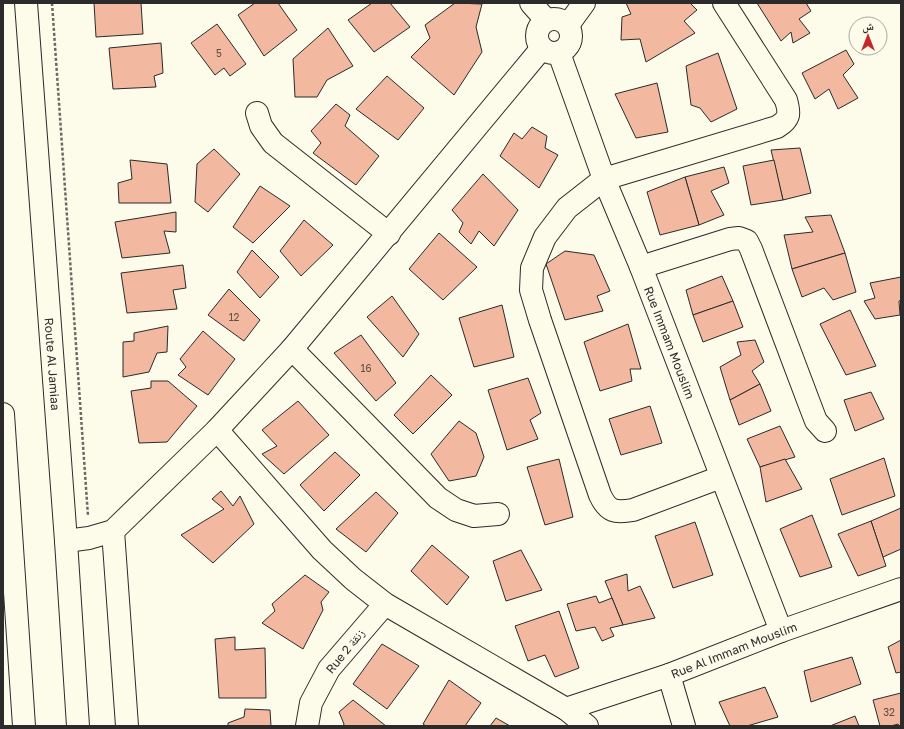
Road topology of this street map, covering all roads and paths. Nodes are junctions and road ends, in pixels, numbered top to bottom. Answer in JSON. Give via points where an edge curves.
{"nodes":[{"id":1,"x":26,"y":3,"type":"edge"},
{"id":2,"x":52,"y":3,"type":"edge"},
{"id":3,"x":531,"y":3,"type":"edge"},
{"id":4,"x":584,"y":3,"type":"edge"},
{"id":5,"x":724,"y":3,"type":"edge"},
{"id":6,"x":546,"y":20,"type":"junction"},
{"id":7,"x":568,"y":25,"type":"junction"},
{"id":8,"x":550,"y":51,"type":"junction"},
{"id":9,"x":257,"y":113,"type":"dead end"},
{"id":10,"x":604,"y":179,"type":"junction"},
{"id":11,"x":389,"y":234,"type":"junction"},
{"id":12,"x":642,"y":267,"type":"junction"},
{"id":13,"x":292,"y":349,"type":"junction"},
{"id":14,"x":3,"y":414,"type":"edge"},
{"id":15,"x":217,"y":430,"type":"junction"},
{"id":16,"x":825,"y":431,"type":"dead end"},
{"id":17,"x":721,"y":477,"type":"junction"},
{"id":18,"x":498,"y":514,"type":"dead end"},
{"id":19,"x":113,"y":531,"type":"junction"},
{"id":20,"x":89,"y":538,"type":"junction"},
{"id":21,"x":66,"y":541,"type":"junction"},
{"id":22,"x":901,"y":589,"type":"edge"},
{"id":23,"x":385,"y":604,"type":"junction"},
{"id":24,"x":781,"y":631,"type":"junction"},
{"id":25,"x":669,"y":675,"type":"junction"},
{"id":26,"x":566,"y":709,"type":"junction"},
{"id":27,"x":24,"y":726,"type":"edge"},
{"id":28,"x":78,"y":726,"type":"edge"},
{"id":29,"x":127,"y":726,"type":"edge"},
{"id":30,"x":307,"y":726,"type":"edge"},
{"id":31,"x":587,"y":726,"type":"edge"},
{"id":32,"x":684,"y":726,"type":"edge"}],
"edges":[{"from":1,"to":21,"type":"street","name":"Route Al Jamiaa"},
{"from":2,"to":20,"type":"path"},
{"from":3,"to":6,"type":"street"},
{"from":4,"to":7,"type":"street"},
{"from":5,"to":10,"type":"street","via":[[786,100],[788,116],[784,123]]},
{"from":6,"to":7,"type":"street","via":[[558,19]]},
{"from":6,"to":8,"type":"street","via":[[539,27],[537,40]]},
{"from":7,"to":8,"type":"street","via":[[571,42],[567,48]]},
{"from":8,"to":10,"type":"street","name":"Rue Immam Mouslim"},
{"from":8,"to":11,"type":"street"},
{"from":9,"to":11,"type":"street","via":[[261,126],[273,143]]},
{"from":10,"to":12,"type":"street","name":"Rue Immam Mouslim"},
{"from":10,"to":17,"type":"street","via":[[567,208],[545,237],[532,268],[531,290],[600,495],[611,510],[622,512]]},
{"from":11,"to":13,"type":"street"},
{"from":12,"to":16,"type":"street","via":[[730,239],[740,238],[747,241],[810,408],[816,421]]},
{"from":12,"to":17,"type":"street","name":"Rue Immam Mouslim"},
{"from":13,"to":15,"type":"street"},
{"from":13,"to":18,"type":"street","via":[[438,498],[456,510],[474,516]]},
{"from":14,"to":27,"type":"street"},
{"from":15,"to":19,"type":"street"},
{"from":15,"to":23,"type":"street","via":[[322,550],[353,580]]},
{"from":17,"to":24,"type":"street","name":"Rue Immam Mouslim"},
{"from":19,"to":20,"type":"street"},
{"from":19,"to":29,"type":"street"},
{"from":20,"to":21,"type":"street"},
{"from":21,"to":28,"type":"street","name":"Route Al Jamiaa"},
{"from":22,"to":24,"type":"street","name":"Rue Al Immam Mouslim"},
{"from":23,"to":26,"type":"street"},
{"from":23,"to":30,"type":"street","name":"Rue 2 زنقة","via":[[329,669],[311,704]]},
{"from":24,"to":25,"type":"street","name":"Rue Al Immam Mouslim"},
{"from":25,"to":26,"type":"street","name":"Rue Al Immam Mouslim"},
{"from":25,"to":32,"type":"street"},
{"from":26,"to":31,"type":"street"}]}
